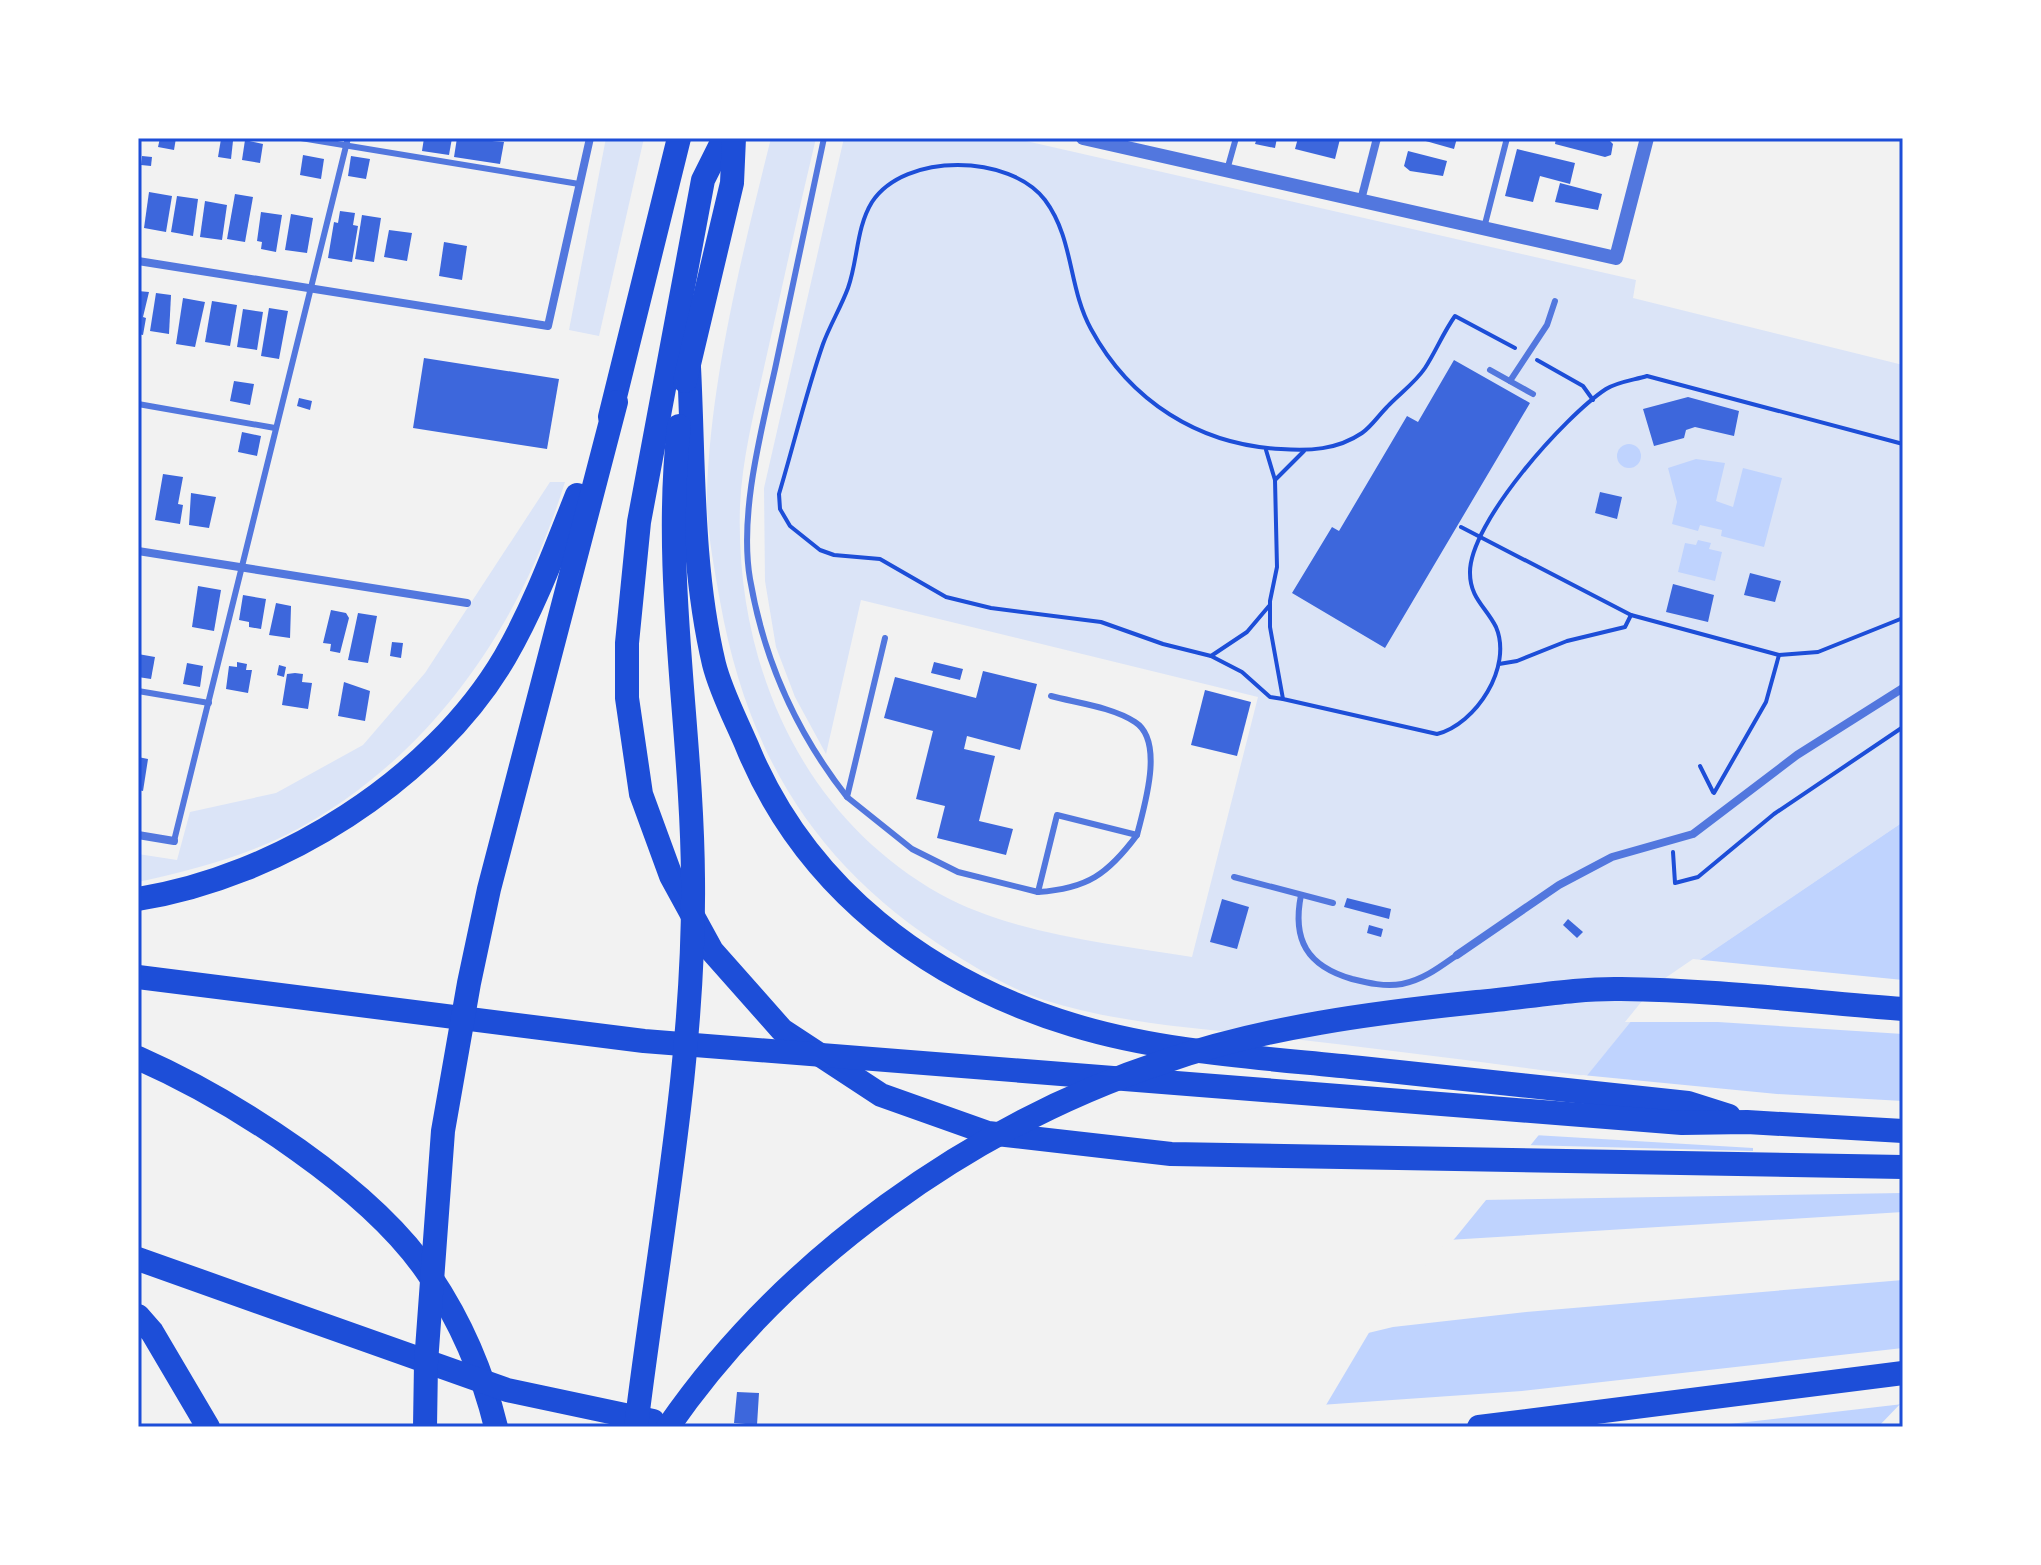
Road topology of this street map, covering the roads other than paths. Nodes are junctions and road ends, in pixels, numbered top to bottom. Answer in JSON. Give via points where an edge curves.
{"nodes":[{"id":1,"x":301,"y":138,"type":"edge"},
{"id":2,"x":590,"y":138,"type":"edge"},
{"id":3,"x":679,"y":138,"type":"edge"},
{"id":4,"x":724,"y":138,"type":"edge"},
{"id":5,"x":734,"y":138,"type":"edge"},
{"id":6,"x":749,"y":138,"type":"edge"},
{"id":7,"x":824,"y":138,"type":"edge"},
{"id":8,"x":1083,"y":138,"type":"edge"},
{"id":9,"x":1236,"y":138,"type":"edge"},
{"id":10,"x":1377,"y":138,"type":"edge"},
{"id":11,"x":1507,"y":138,"type":"edge"},
{"id":12,"x":1647,"y":138,"type":"edge"},
{"id":13,"x":1105,"y":140,"type":"edge"},
{"id":14,"x":348,"y":142,"type":"edge"},
{"id":15,"x":1227,"y":170,"type":"junction"},
{"id":16,"x":732,"y":183,"type":"junction"},
{"id":17,"x":579,"y":184,"type":"junction"},
{"id":18,"x":1361,"y":200,"type":"junction"},
{"id":19,"x":1484,"y":228,"type":"junction"},
{"id":20,"x":138,"y":261,"type":"edge"},
{"id":21,"x":311,"y":290,"type":"junction"},
{"id":22,"x":1555,"y":301,"type":"dead end"},
{"id":23,"x":689,"y":367,"type":"junction"},
{"id":24,"x":1490,"y":370,"type":"dead end"},
{"id":25,"x":1510,"y":381,"type":"junction"},
{"id":26,"x":1533,"y":394,"type":"dead end"},
{"id":27,"x":616,"y":402,"type":"junction"},
{"id":28,"x":138,"y":404,"type":"edge"},
{"id":29,"x":275,"y":428,"type":"junction"},
{"id":30,"x":138,"y":551,"type":"edge"},
{"id":31,"x":239,"y":568,"type":"junction"},
{"id":32,"x":467,"y":603,"type":"dead end"},
{"id":33,"x":885,"y":638,"type":"dead end"},
{"id":34,"x":1903,"y":688,"type":"edge"},
{"id":35,"x":138,"y":691,"type":"edge"},
{"id":36,"x":1051,"y":696,"type":"dead end"},
{"id":37,"x":209,"y":703,"type":"junction"},
{"id":38,"x":847,"y":797,"type":"junction"},
{"id":39,"x":138,"y":835,"type":"edge"},
{"id":40,"x":1137,"y":835,"type":"junction"},
{"id":41,"x":174,"y":841,"type":"joint"},
{"id":42,"x":1234,"y":877,"type":"dead end"},
{"id":43,"x":1038,"y":892,"type":"junction"},
{"id":44,"x":1301,"y":895,"type":"junction"},
{"id":45,"x":138,"y":899,"type":"edge"},
{"id":46,"x":1333,"y":903,"type":"dead end"},
{"id":47,"x":1457,"y":955,"type":"joint"},
{"id":48,"x":138,"y":977,"type":"edge"},
{"id":49,"x":1903,"y":1009,"type":"edge"},
{"id":50,"x":138,"y":1058,"type":"edge"},
{"id":51,"x":1747,"y":1122,"type":"junction"},
{"id":52,"x":1903,"y":1131,"type":"edge"},
{"id":53,"x":1903,"y":1167,"type":"edge"},
{"id":54,"x":138,"y":1259,"type":"edge"},
{"id":55,"x":138,"y":1316,"type":"edge"},
{"id":56,"x":1903,"y":1373,"type":"edge"},
{"id":57,"x":208,"y":1427,"type":"edge"},
{"id":58,"x":425,"y":1427,"type":"edge"},
{"id":59,"x":496,"y":1427,"type":"edge"},
{"id":60,"x":636,"y":1427,"type":"edge"},
{"id":61,"x":668,"y":1427,"type":"edge"},
{"id":62,"x":683,"y":1427,"type":"edge"},
{"id":63,"x":1479,"y":1427,"type":"edge"}],
"edges":[{"from":1,"to":14,"type":"lane"},
{"from":2,"to":17,"type":"street"},
{"from":3,"to":27,"type":"highway"},
{"from":4,"to":53,"type":"highway","via":[[703,180],[639,522],[627,698],[641,794],[671,876],[712,951],[782,1030],[881,1095],[988,1133],[1171,1154]]},
{"from":5,"to":16,"type":"highway"},
{"from":6,"to":16,"type":"highway"},
{"from":7,"to":38,"type":"lane","via":[[757,450],[749,576],[785,703],[814,756]]},
{"from":8,"to":13,"type":"street"},
{"from":9,"to":15,"type":"lane"},
{"from":10,"to":18,"type":"street"},
{"from":11,"to":19,"type":"lane"},
{"from":12,"to":19,"type":"street","via":[[1616,258]]},
{"from":13,"to":15,"type":"street"},
{"from":14,"to":17,"type":"lane"},
{"from":14,"to":21,"type":"lane"},
{"from":15,"to":18,"type":"street"},
{"from":16,"to":23,"type":"highway"},
{"from":17,"to":21,"type":"street","via":[[548,326]]},
{"from":18,"to":19,"type":"street"},
{"from":20,"to":21,"type":"street"},
{"from":21,"to":29,"type":"lane"},
{"from":22,"to":25,"type":"lane","via":[[1547,325]]},
{"from":23,"to":51,"type":"highway","via":[[696,567],[715,668],[760,780],[791,830],[846,895],[906,947],[990,996],[1076,1026],[1169,1045],[1688,1103]]},
{"from":23,"to":60,"type":"highway","via":[[674,494],[693,866],[690,965],[679,1109]]},
{"from":24,"to":25,"type":"lane"},
{"from":25,"to":26,"type":"lane"},
{"from":27,"to":45,"type":"highway","via":[[504,659],[417,763],[355,809],[260,865]]},
{"from":27,"to":58,"type":"highway","via":[[469,983],[443,1131]]},
{"from":28,"to":29,"type":"lane"},
{"from":29,"to":31,"type":"lane"},
{"from":30,"to":31,"type":"street"},
{"from":31,"to":32,"type":"street"},
{"from":31,"to":37,"type":"lane"},
{"from":33,"to":38,"type":"lane"},
{"from":34,"to":47,"type":"street","via":[[1797,755],[1693,834],[1612,857],[1559,885]]},
{"from":35,"to":37,"type":"lane"},
{"from":36,"to":40,"type":"lane","via":[[1136,722],[1148,736],[1149,781]]},
{"from":37,"to":41,"type":"lane"},
{"from":38,"to":43,"type":"lane","via":[[912,849],[958,872]]},
{"from":39,"to":41,"type":"street"},
{"from":40,"to":43,"type":"lane","via":[[1099,876],[1069,890]]},
{"from":40,"to":43,"type":"lane","via":[[1057,815]]},
{"from":42,"to":44,"type":"lane"},
{"from":44,"to":46,"type":"lane"},
{"from":44,"to":47,"type":"lane","via":[[1296,917],[1306,951],[1320,966],[1341,976],[1401,984],[1433,972]]},
{"from":48,"to":51,"type":"highway","via":[[644,1041],[1682,1123]]},
{"from":49,"to":61,"type":"highway","via":[[1619,988],[1420,1008],[1260,1035],[1166,1060],[1036,1116],[875,1216],[737,1341]]},
{"from":50,"to":59,"type":"highway","via":[[258,1124],[335,1179],[395,1232],[430,1275],[458,1324]]},
{"from":51,"to":52,"type":"highway"},
{"from":54,"to":62,"type":"highway","via":[[507,1390]]},
{"from":55,"to":57,"type":"highway"},
{"from":56,"to":63,"type":"highway"}]}
